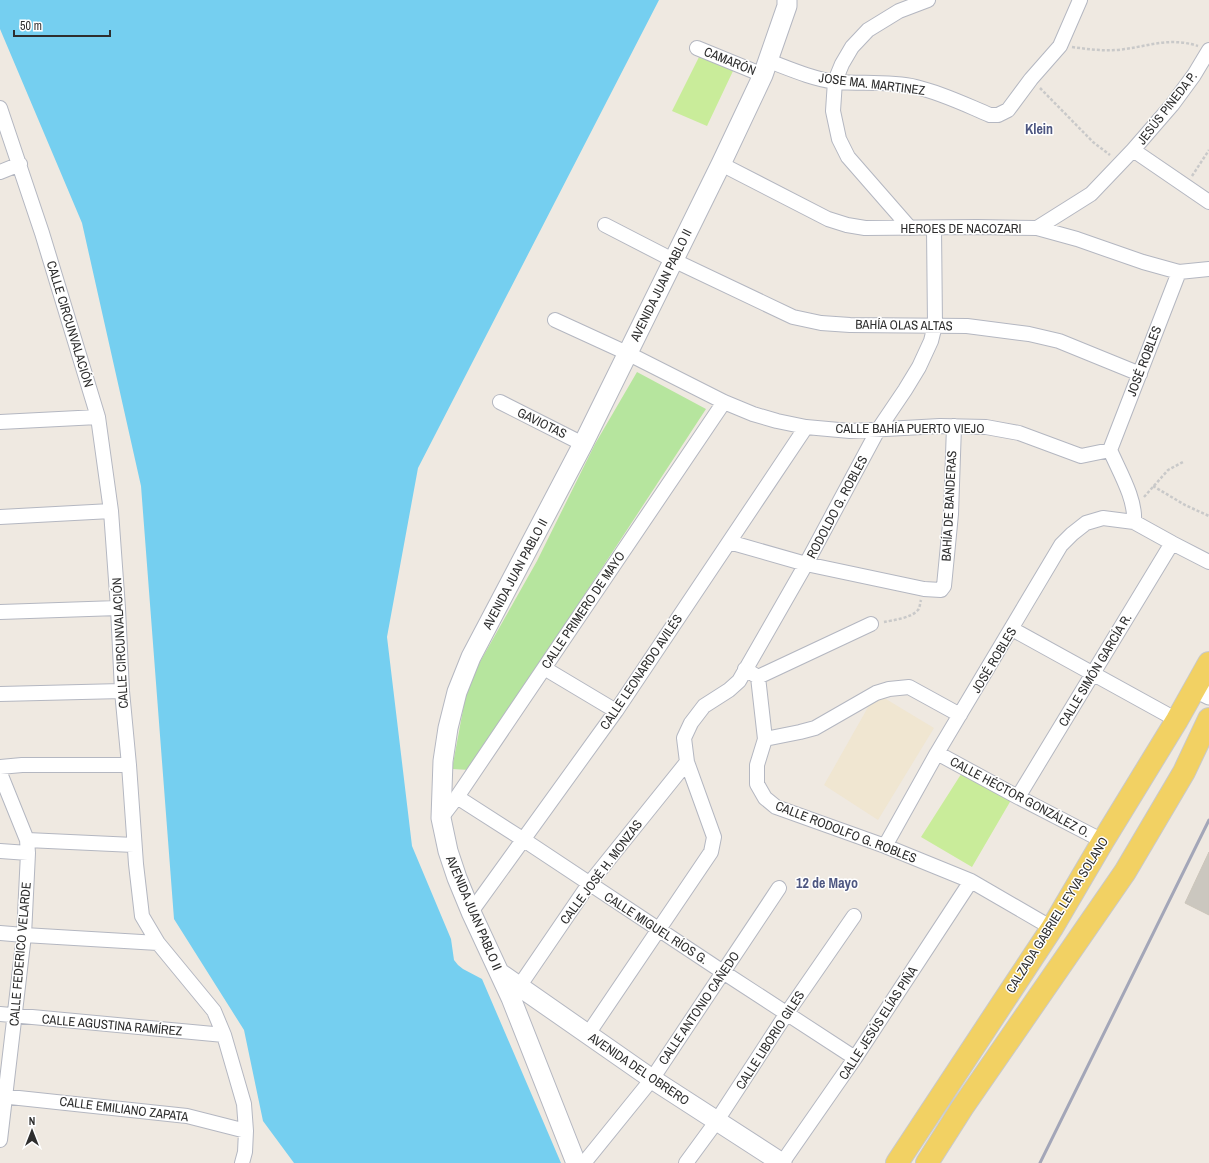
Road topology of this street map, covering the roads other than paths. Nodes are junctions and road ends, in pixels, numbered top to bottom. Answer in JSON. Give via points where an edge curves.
{"nodes":[{"id":1,"x":928,"y":0,"type":"edge"},
{"id":2,"x":1080,"y":0,"type":"edge"},
{"id":3,"x":789,"y":2,"type":"edge"},
{"id":4,"x":697,"y":48,"type":"dead end"},
{"id":5,"x":1206,"y":49,"type":"edge"},
{"id":6,"x":766,"y":68,"type":"junction"},
{"id":7,"x":835,"y":82,"type":"junction"},
{"id":8,"x":0,"y":108,"type":"edge"},
{"id":9,"x":1133,"y":150,"type":"junction"},
{"id":10,"x":20,"y":164,"type":"junction"},
{"id":11,"x":721,"y":164,"type":"junction"},
{"id":12,"x":0,"y":172,"type":"edge"},
{"id":13,"x":1209,"y":202,"type":"edge"},
{"id":14,"x":605,"y":225,"type":"dead end"},
{"id":15,"x":910,"y":228,"type":"junction"},
{"id":16,"x":934,"y":228,"type":"junction"},
{"id":17,"x":1037,"y":228,"type":"junction"},
{"id":18,"x":674,"y":260,"type":"junction"},
{"id":19,"x":1209,"y":269,"type":"edge"},
{"id":20,"x":1179,"y":272,"type":"junction"},
{"id":21,"x":555,"y":320,"type":"dead end"},
{"id":22,"x":935,"y":325,"type":"junction"},
{"id":23,"x":627,"y":353,"type":"junction"},
{"id":24,"x":1140,"y":374,"type":"junction"},
{"id":25,"x":500,"y":402,"type":"dead end"},
{"id":26,"x":724,"y":402,"type":"junction"},
{"id":27,"x":98,"y":417,"type":"junction"},
{"id":28,"x":0,"y":422,"type":"edge"},
{"id":29,"x":954,"y":426,"type":"junction"},
{"id":30,"x":806,"y":427,"type":"junction"},
{"id":31,"x":878,"y":430,"type":"junction"},
{"id":32,"x":583,"y":444,"type":"junction"},
{"id":33,"x":1110,"y":450,"type":"junction"},
{"id":34,"x":111,"y":511,"type":"junction"},
{"id":35,"x":1134,"y":515,"type":"junction"},
{"id":36,"x":0,"y":517,"type":"edge"},
{"id":37,"x":728,"y":542,"type":"junction"},
{"id":38,"x":1172,"y":543,"type":"junction"},
{"id":39,"x":1209,"y":562,"type":"edge"},
{"id":40,"x":806,"y":564,"type":"junction"},
{"id":41,"x":118,"y":608,"type":"junction"},
{"id":42,"x":0,"y":612,"type":"edge"},
{"id":43,"x":871,"y":624,"type":"road end"},
{"id":44,"x":1012,"y":629,"type":"junction"},
{"id":45,"x":1209,"y":663,"type":"edge"},
{"id":46,"x":544,"y":668,"type":"junction"},
{"id":47,"x":745,"y":669,"type":"junction"},
{"id":48,"x":1093,"y":674,"type":"junction"},
{"id":49,"x":758,"y":677,"type":"junction"},
{"id":50,"x":122,"y":690,"type":"junction"},
{"id":51,"x":1202,"y":693,"type":"edge"},
{"id":52,"x":0,"y":694,"type":"edge"},
{"id":53,"x":616,"y":711,"type":"junction"},
{"id":54,"x":960,"y":715,"type":"junction"},
{"id":55,"x":1209,"y":719,"type":"edge"},
{"id":56,"x":1177,"y":720,"type":"junction"},
{"id":57,"x":765,"y":739,"type":"junction"},
{"id":58,"x":1209,"y":741,"type":"edge"},
{"id":59,"x":937,"y":753,"type":"junction"},
{"id":60,"x":687,"y":762,"type":"junction"},
{"id":61,"x":130,"y":765,"type":"junction"},
{"id":62,"x":0,"y":767,"type":"edge"},
{"id":63,"x":1184,"y":772,"type":"junction"},
{"id":64,"x":0,"y":773,"type":"edge"},
{"id":65,"x":4,"y":790,"type":"edge"},
{"id":66,"x":456,"y":797,"type":"junction"},
{"id":67,"x":1018,"y":797,"type":"junction"},
{"id":68,"x":441,"y":818,"type":"junction"},
{"id":69,"x":524,"y":840,"type":"junction"},
{"id":70,"x":1103,"y":841,"type":"junction"},
{"id":71,"x":134,"y":845,"type":"junction"},
{"id":72,"x":885,"y":846,"type":"junction"},
{"id":73,"x":28,"y":847,"type":"junction"},
{"id":74,"x":0,"y":851,"type":"edge"},
{"id":75,"x":971,"y":881,"type":"junction"},
{"id":76,"x":589,"y":884,"type":"junction"},
{"id":77,"x":779,"y":888,"type":"dead end"},
{"id":78,"x":471,"y":912,"type":"junction"},
{"id":79,"x":854,"y":916,"type":"dead end"},
{"id":80,"x":1052,"y":928,"type":"junction"},
{"id":81,"x":658,"y":929,"type":"junction"},
{"id":82,"x":0,"y":933,"type":"edge"},
{"id":83,"x":24,"y":935,"type":"junction"},
{"id":84,"x":158,"y":943,"type":"junction"},
{"id":85,"x":723,"y":972,"type":"junction"},
{"id":86,"x":515,"y":992,"type":"junction"},
{"id":87,"x":787,"y":1013,"type":"junction"},
{"id":88,"x":0,"y":1014,"type":"edge"},
{"id":89,"x":15,"y":1016,"type":"junction"},
{"id":90,"x":588,"y":1034,"type":"junction"},
{"id":91,"x":224,"y":1035,"type":"junction"},
{"id":92,"x":855,"y":1058,"type":"junction"},
{"id":93,"x":652,"y":1079,"type":"junction"},
{"id":94,"x":3,"y":1096,"type":"edge"},
{"id":95,"x":716,"y":1122,"type":"junction"},
{"id":96,"x":246,"y":1131,"type":"junction"},
{"id":97,"x":0,"y":1140,"type":"edge"},
{"id":98,"x":242,"y":1163,"type":"edge"},
{"id":99,"x":576,"y":1163,"type":"edge"},
{"id":100,"x":584,"y":1163,"type":"edge"},
{"id":101,"x":686,"y":1163,"type":"edge"},
{"id":102,"x":782,"y":1163,"type":"edge"},
{"id":103,"x":897,"y":1163,"type":"edge"},
{"id":104,"x":927,"y":1163,"type":"edge"}],
"edges":[{"from":1,"to":7,"type":"street","via":[[899,12],[868,30],[852,47]]},
{"from":2,"to":7,"type":"street","name":"JOSE MA. MARTINEZ","via":[[1060,46],[1008,110],[998,115],[990,115],[935,92],[914,87]]},
{"from":3,"to":6,"type":"main road","name":"AVENIDA JUAN PABLO II"},
{"from":4,"to":6,"type":"street","name":"CAMARÓN"},
{"from":5,"to":9,"type":"street","name":"JESÚS PINEDA P.","via":[[1194,75]]},
{"from":6,"to":7,"type":"street","name":"JOSE MA. MARTINEZ"},
{"from":6,"to":11,"type":"main road","name":"AVENIDA JUAN PABLO II"},
{"from":7,"to":15,"type":"street","via":[[833,111],[839,139],[848,157]]},
{"from":8,"to":10,"type":"street","name":"CALLE CIRCUNVALACIÓN"},
{"from":9,"to":13,"type":"street"},
{"from":9,"to":17,"type":"street","name":"JESÚS PINEDA P.","via":[[1091,194]]},
{"from":10,"to":12,"type":"street"},
{"from":10,"to":27,"type":"street","name":"CALLE CIRCUNVALACIÓN"},
{"from":11,"to":15,"type":"street","name":"HEROES DE NACOZARI","via":[[828,219],[865,228]]},
{"from":11,"to":18,"type":"main road","name":"AVENIDA JUAN PABLO II"},
{"from":14,"to":18,"type":"street","name":"BAHÍA OLAS ALTAS"},
{"from":15,"to":16,"type":"street","name":"HEROES DE NACOZARI"},
{"from":16,"to":17,"type":"street","name":"HEROES DE NACOZARI"},
{"from":16,"to":22,"type":"street","name":"RODOLDO G. ROBLES"},
{"from":17,"to":20,"type":"street","name":"HEROES DE NACOZARI"},
{"from":18,"to":22,"type":"street","name":"BAHÍA OLAS ALTAS","via":[[793,318],[828,324]]},
{"from":18,"to":23,"type":"main road","name":"AVENIDA JUAN PABLO II"},
{"from":19,"to":20,"type":"street","name":"HEROES DE NACOZARI"},
{"from":20,"to":24,"type":"street","name":"JOSÉ ROBLES"},
{"from":21,"to":23,"type":"street","name":"CALLE BAHÍA PUERTO VIEJO"},
{"from":22,"to":24,"type":"street","name":"BAHÍA OLAS ALTAS","via":[[995,329],[1059,341]]},
{"from":22,"to":31,"type":"street","name":"RODOLDO G. ROBLES","via":[[919,367]]},
{"from":23,"to":26,"type":"street","name":"CALLE BAHÍA PUERTO VIEJO"},
{"from":23,"to":32,"type":"main road","name":"AVENIDA JUAN PABLO II"},
{"from":24,"to":33,"type":"street","name":"JOSÉ ROBLES"},
{"from":25,"to":32,"type":"street","name":"GAVIOTAS"},
{"from":26,"to":30,"type":"street","name":"CALLE BAHÍA PUERTO VIEJO","via":[[753,414]]},
{"from":26,"to":46,"type":"street","name":"CALLE PRIMERO DE MAYO"},
{"from":27,"to":28,"type":"street"},
{"from":27,"to":34,"type":"street","name":"CALLE CIRCUNVALACIÓN"},
{"from":29,"to":31,"type":"street","name":"CALLE BAHÍA PUERTO VIEJO","via":[[911,426]]},
{"from":29,"to":33,"type":"street","name":"CALLE BAHÍA PUERTO VIEJO","via":[[986,427],[1019,433],[1081,456]]},
{"from":29,"to":40,"type":"street","name":"BAHÍA DE BANDERAS","via":[[951,514],[943,589],[924,589]]},
{"from":30,"to":31,"type":"street","name":"CALLE BAHÍA PUERTO VIEJO","via":[[850,431]]},
{"from":30,"to":37,"type":"street","name":"CALLE LEONARDO AVILÉS"},
{"from":31,"to":40,"type":"street","name":"RODOLDO G. ROBLES"},
{"from":32,"to":68,"type":"main road","name":"AVENIDA JUAN PABLO II","via":[[471,657],[456,692],[443,760]]},
{"from":33,"to":35,"type":"street"},
{"from":34,"to":36,"type":"street"},
{"from":34,"to":41,"type":"street","name":"CALLE CIRCUNVALACIÓN"},
{"from":35,"to":38,"type":"street"},
{"from":35,"to":44,"type":"street","name":"JOSÉ ROBLES","via":[[1103,518],[1086,524],[1072,534],[1062,544]]},
{"from":37,"to":40,"type":"street"},
{"from":37,"to":53,"type":"street","name":"CALLE LEONARDO AVILÉS"},
{"from":38,"to":39,"type":"street"},
{"from":38,"to":48,"type":"street","name":"CALLE SIMÓN GARCÍA R."},
{"from":40,"to":47,"type":"street","name":"RODOLDO G. ROBLES"},
{"from":41,"to":42,"type":"street"},
{"from":41,"to":50,"type":"street","name":"CALLE CIRCUNVALACIÓN"},
{"from":43,"to":49,"type":"street"},
{"from":44,"to":48,"type":"street"},
{"from":44,"to":54,"type":"street","name":"JOSÉ ROBLES"},
{"from":45,"to":51,"type":"main road","name":"CALZADA GABRIEL LEYVA SOLANO"},
{"from":46,"to":53,"type":"street"},
{"from":46,"to":66,"type":"street","name":"CALLE PRIMERO DE MAYO"},
{"from":47,"to":49,"type":"street"},
{"from":47,"to":60,"type":"street","name":"RODOLDO G. ROBLES","via":[[739,681],[704,706],[691,723],[684,738]]},
{"from":48,"to":56,"type":"street"},
{"from":48,"to":67,"type":"street","name":"CALLE SIMÓN GARCÍA R."},
{"from":49,"to":57,"type":"street","name":"CALLE RODOLFO G. ROBLES"},
{"from":50,"to":52,"type":"street"},
{"from":50,"to":61,"type":"street","name":"CALLE CIRCUNVALACIÓN"},
{"from":51,"to":56,"type":"main road","name":"CALZADA GABRIEL LEYVA SOLANO"},
{"from":53,"to":69,"type":"street","name":"CALLE LEONARDO AVILÉS"},
{"from":54,"to":57,"type":"street","via":[[909,687],[889,689],[876,693],[815,728]]},
{"from":54,"to":59,"type":"street","name":"JOSÉ ROBLES"},
{"from":55,"to":63,"type":"main road"},
{"from":56,"to":70,"type":"main road","name":"CALZADA GABRIEL LEYVA SOLANO"},
{"from":57,"to":72,"type":"street","name":"CALLE RODOLFO G. ROBLES","via":[[757,765],[757,784],[765,798],[776,807]]},
{"from":58,"to":63,"type":"main road"},
{"from":59,"to":67,"type":"street","name":"CALLE HÉCTOR GONZÁLEZ O."},
{"from":59,"to":72,"type":"street","name":"JOSÉ ROBLES"},
{"from":60,"to":76,"type":"street","name":"CALLE JOSÉ H. MONZAS"},
{"from":60,"to":81,"type":"street","via":[[714,837],[713,845],[711,852]]},
{"from":61,"to":62,"type":"street"},
{"from":61,"to":71,"type":"street","name":"CALLE CIRCUNVALACIÓN"},
{"from":63,"to":104,"type":"main road","via":[[1125,872],[962,1108]]},
{"from":64,"to":65,"type":"street","name":"CALLE FEDERICO VELARDE"},
{"from":65,"to":73,"type":"street","name":"CALLE FEDERICO VELARDE"},
{"from":66,"to":68,"type":"street","name":"CALLE PRIMERO DE MAYO"},
{"from":66,"to":69,"type":"street","name":"CALLE MIGUEL RÍOS G."},
{"from":67,"to":70,"type":"street","name":"CALLE HÉCTOR GONZÁLEZ O."},
{"from":68,"to":78,"type":"main road","name":"AVENIDA JUAN PABLO II","via":[[456,878]]},
{"from":69,"to":76,"type":"street","name":"CALLE MIGUEL RÍOS G."},
{"from":69,"to":78,"type":"street","name":"CALLE LEONARDO AVILÉS"},
{"from":70,"to":80,"type":"main road","name":"CALZADA GABRIEL LEYVA SOLANO"},
{"from":71,"to":73,"type":"street"},
{"from":71,"to":84,"type":"street","name":"CALLE CIRCUNVALACIÓN","via":[[142,916]]},
{"from":72,"to":75,"type":"street","name":"CALLE RODOLFO G. ROBLES"},
{"from":73,"to":74,"type":"street"},
{"from":73,"to":83,"type":"street","name":"CALLE FEDERICO VELARDE"},
{"from":75,"to":80,"type":"street","name":"CALLE RODOLFO G. ROBLES"},
{"from":75,"to":92,"type":"street","name":"CALLE JESÚS ELÍAS PIÑA"},
{"from":76,"to":81,"type":"street","name":"CALLE MIGUEL RÍOS G."},
{"from":76,"to":86,"type":"street","name":"CALLE JOSÉ H. MONZAS"},
{"from":77,"to":85,"type":"street","name":"CALLE ANTONIO CAÑEDO"},
{"from":78,"to":86,"type":"main road","name":"AVENIDA JUAN PABLO II","via":[[499,972]]},
{"from":79,"to":87,"type":"street","name":"CALLE LIBORIO GILES"},
{"from":80,"to":103,"type":"main road","name":"CALZADA GABRIEL LEYVA SOLANO"},
{"from":81,"to":85,"type":"street","name":"CALLE MIGUEL RÍOS G."},
{"from":81,"to":90,"type":"street"},
{"from":82,"to":83,"type":"street"},
{"from":83,"to":84,"type":"street"},
{"from":83,"to":89,"type":"street","name":"CALLE FEDERICO VELARDE"},
{"from":84,"to":91,"type":"street","name":"CALLE CIRCUNVALACIÓN","via":[[214,1011]]},
{"from":85,"to":87,"type":"street","name":"CALLE MIGUEL RÍOS G."},
{"from":85,"to":93,"type":"street","name":"CALLE ANTONIO CAÑEDO"},
{"from":86,"to":90,"type":"main road","name":"AVENIDA DEL OBRERO"},
{"from":86,"to":99,"type":"main road","name":"AVENIDA JUAN PABLO II"},
{"from":87,"to":92,"type":"street","name":"CALLE MIGUEL RÍOS G."},
{"from":87,"to":95,"type":"street","name":"CALLE LIBORIO GILES"},
{"from":88,"to":89,"type":"street","name":"CALLE AGUSTINA RAMÍREZ"},
{"from":89,"to":91,"type":"street","name":"CALLE AGUSTINA RAMÍREZ"},
{"from":89,"to":94,"type":"street","name":"CALLE FEDERICO VELARDE"},
{"from":90,"to":93,"type":"main road","name":"AVENIDA DEL OBRERO"},
{"from":91,"to":96,"type":"street","name":"CALLE CIRCUNVALACIÓN","via":[[244,1104]]},
{"from":92,"to":102,"type":"street","name":"CALLE JESÚS ELÍAS PIÑA"},
{"from":93,"to":95,"type":"main road","name":"AVENIDA DEL OBRERO"},
{"from":93,"to":100,"type":"street","name":"CALLE ANTONIO CAÑEDO"},
{"from":94,"to":96,"type":"street","name":"CALLE EMILIANO ZAPATA","via":[[187,1116]]},
{"from":94,"to":97,"type":"street","name":"CALLE FEDERICO VELARDE"},
{"from":95,"to":101,"type":"street","name":"CALLE LIBORIO GILES"},
{"from":95,"to":102,"type":"main road","name":"AVENIDA DEL OBRERO"},
{"from":96,"to":98,"type":"street","name":"CALLE CIRCUNVALACIÓN","via":[[246,1152]]}]}
